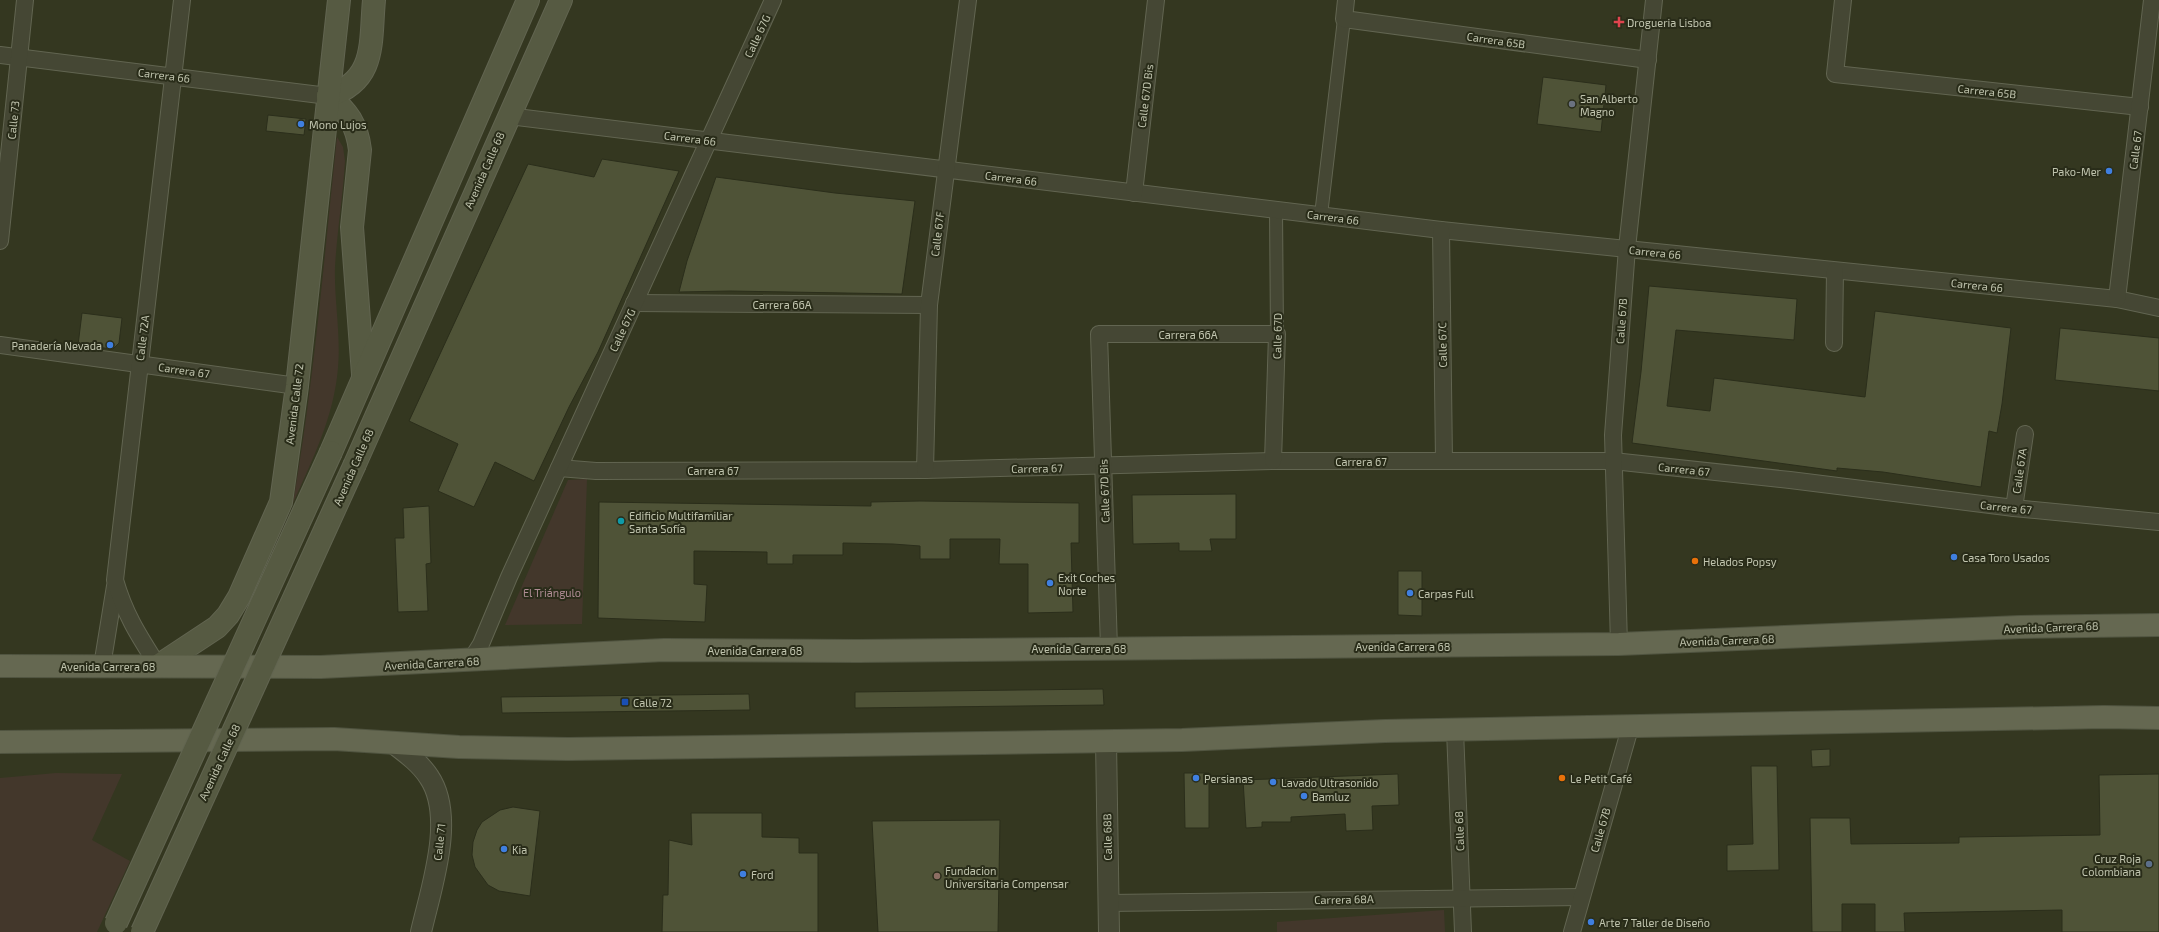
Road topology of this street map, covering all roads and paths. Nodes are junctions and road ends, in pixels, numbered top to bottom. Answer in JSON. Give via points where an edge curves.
{"nodes":[{"id":1,"x":25,"y":0,"type":"edge"},
{"id":2,"x":182,"y":0,"type":"edge"},
{"id":3,"x":339,"y":0,"type":"edge"},
{"id":4,"x":374,"y":0,"type":"edge"},
{"id":5,"x":528,"y":0,"type":"edge"},
{"id":6,"x":561,"y":0,"type":"edge"},
{"id":7,"x":773,"y":0,"type":"edge"},
{"id":8,"x":968,"y":0,"type":"edge"},
{"id":9,"x":1156,"y":0,"type":"edge"},
{"id":10,"x":1346,"y":0,"type":"edge"},
{"id":11,"x":1654,"y":0,"type":"edge"},
{"id":12,"x":1843,"y":0,"type":"edge"},
{"id":13,"x":2152,"y":0,"type":"edge"},
{"id":14,"x":1344,"y":19,"type":"junction"},
{"id":15,"x":0,"y":54,"type":"edge"},
{"id":16,"x":20,"y":57,"type":"junction"},
{"id":17,"x":1648,"y":60,"type":"junction"},
{"id":18,"x":174,"y":76,"type":"junction"},
{"id":19,"x":328,"y":96,"type":"junction"},
{"id":20,"x":2140,"y":107,"type":"junction"},
{"id":21,"x":508,"y":116,"type":"junction"},
{"id":22,"x":709,"y":140,"type":"junction"},
{"id":23,"x":945,"y":170,"type":"junction"},
{"id":24,"x":1134,"y":192,"type":"junction"},
{"id":25,"x":1276,"y":210,"type":"junction"},
{"id":26,"x":1321,"y":215,"type":"junction"},
{"id":27,"x":1441,"y":230,"type":"junction"},
{"id":28,"x":0,"y":241,"type":"edge"},
{"id":29,"x":1627,"y":248,"type":"junction"},
{"id":30,"x":1835,"y":271,"type":"junction"},
{"id":31,"x":2118,"y":299,"type":"junction"},
{"id":32,"x":634,"y":304,"type":"junction"},
{"id":33,"x":929,"y":305,"type":"junction"},
{"id":34,"x":2159,"y":308,"type":"edge"},
{"id":35,"x":1098,"y":334,"type":"joint"},
{"id":36,"x":1277,"y":334,"type":"junction"},
{"id":37,"x":1834,"y":343,"type":"dead end"},
{"id":38,"x":0,"y":344,"type":"edge"},
{"id":39,"x":139,"y":364,"type":"junction"},
{"id":40,"x":363,"y":378,"type":"junction"},
{"id":41,"x":297,"y":386,"type":"junction"},
{"id":42,"x":2025,"y":434,"type":"dead end"},
{"id":43,"x":1444,"y":460,"type":"junction"},
{"id":44,"x":1614,"y":461,"type":"junction"},
{"id":45,"x":1273,"y":462,"type":"junction"},
{"id":46,"x":1103,"y":467,"type":"junction"},
{"id":47,"x":559,"y":468,"type":"junction"},
{"id":48,"x":926,"y":470,"type":"junction"},
{"id":49,"x":2014,"y":508,"type":"junction"},
{"id":50,"x":2159,"y":522,"type":"edge"},
{"id":51,"x":116,"y":580,"type":"junction"},
{"id":52,"x":2159,"y":625,"type":"edge"},
{"id":53,"x":1619,"y":644,"type":"junction"},
{"id":54,"x":1109,"y":648,"type":"junction"},
{"id":55,"x":471,"y":660,"type":"junction"},
{"id":56,"x":0,"y":666,"type":"edge"},
{"id":57,"x":102,"y":666,"type":"junction"},
{"id":58,"x":158,"y":666,"type":"junction"},
{"id":59,"x":2159,"y":718,"type":"edge"},
{"id":60,"x":1630,"y":728,"type":"junction"},
{"id":61,"x":1455,"y":730,"type":"junction"},
{"id":62,"x":1106,"y":741,"type":"junction"},
{"id":63,"x":4,"y":743,"type":"edge"},
{"id":64,"x":393,"y":743,"type":"junction"},
{"id":65,"x":1461,"y":897,"type":"junction"},
{"id":66,"x":1581,"y":897,"type":"junction"},
{"id":67,"x":1108,"y":903,"type":"junction"},
{"id":68,"x":114,"y":928,"type":"edge"},
{"id":69,"x":142,"y":932,"type":"edge"},
{"id":70,"x":421,"y":932,"type":"edge"},
{"id":71,"x":1109,"y":932,"type":"edge"},
{"id":72,"x":1463,"y":932,"type":"edge"},
{"id":73,"x":1572,"y":932,"type":"edge"}],
"edges":[{"from":1,"to":16,"type":"street","name":"Calle 73"},
{"from":2,"to":18,"type":"street","name":"Calle 72A"},
{"from":3,"to":19,"type":"main road","name":"Avenida Calle 72"},
{"from":4,"to":19,"type":"main road","via":[[364,69],[353,84]]},
{"from":5,"to":40,"type":"main road"},
{"from":6,"to":21,"type":"main road","name":"Avenida Calle 68"},
{"from":7,"to":22,"type":"street","name":"Calle 67G"},
{"from":8,"to":23,"type":"street","name":"Calle 67F"},
{"from":9,"to":24,"type":"street","name":"Calle 67D Bis"},
{"from":10,"to":14,"type":"street"},
{"from":11,"to":17,"type":"street","name":"Calle 67B"},
{"from":12,"to":20,"type":"street","name":"Carrera 65B","via":[[1835,74]]},
{"from":13,"to":20,"type":"street","name":"Calle 67"},
{"from":14,"to":17,"type":"street","name":"Carrera 65B"},
{"from":14,"to":26,"type":"street"},
{"from":15,"to":16,"type":"street","name":"Carrera 66"},
{"from":16,"to":18,"type":"street","name":"Carrera 66"},
{"from":16,"to":28,"type":"street","name":"Calle 73"},
{"from":17,"to":29,"type":"street","name":"Calle 67B"},
{"from":18,"to":19,"type":"street","name":"Carrera 66"},
{"from":18,"to":39,"type":"street","name":"Calle 72A"},
{"from":19,"to":40,"type":"main road","via":[[348,113],[359,137],[360,150],[352,227]]},
{"from":19,"to":41,"type":"main road","name":"Avenida Calle 72"},
{"from":20,"to":31,"type":"street","name":"Calle 67"},
{"from":21,"to":22,"type":"street","name":"Carrera 66"},
{"from":21,"to":69,"type":"main road","name":"Avenida Calle 68","bridge":true,"via":[[355,464]]},
{"from":22,"to":23,"type":"street","name":"Carrera 66"},
{"from":22,"to":32,"type":"street","name":"Calle 67G"},
{"from":23,"to":24,"type":"street","name":"Carrera 66"},
{"from":23,"to":33,"type":"street","name":"Calle 67F"},
{"from":24,"to":25,"type":"street","name":"Carrera 66"},
{"from":25,"to":26,"type":"street","name":"Carrera 66"},
{"from":25,"to":36,"type":"street","name":"Calle 67D"},
{"from":26,"to":27,"type":"street","name":"Carrera 66"},
{"from":27,"to":29,"type":"street","name":"Carrera 66"},
{"from":27,"to":43,"type":"street","name":"Calle 67C"},
{"from":29,"to":30,"type":"street","name":"Carrera 66"},
{"from":29,"to":44,"type":"street","name":"Calle 67B","via":[[1614,422]]},
{"from":30,"to":31,"type":"street","name":"Carrera 66"},
{"from":30,"to":37,"type":"street"},
{"from":31,"to":34,"type":"street","name":"Carrera 66"},
{"from":32,"to":33,"type":"street","name":"Carrera 66A"},
{"from":32,"to":47,"type":"street","name":"Calle 67G"},
{"from":33,"to":48,"type":"street","name":"Calle 67F"},
{"from":35,"to":36,"type":"street","name":"Carrera 66A"},
{"from":35,"to":46,"type":"street","name":"Calle 67D Bis"},
{"from":36,"to":45,"type":"street","name":"Calle 67D"},
{"from":38,"to":39,"type":"street","name":"Carrera 67"},
{"from":39,"to":41,"type":"street","name":"Carrera 67"},
{"from":39,"to":51,"type":"street","name":"Calle 72A"},
{"from":40,"to":68,"type":"main road","bridge":true},
{"from":41,"to":58,"type":"main road","name":"Avenida Calle 72","via":[[281,502],[239,597],[228,615],[216,626]]},
{"from":42,"to":49,"type":"street","name":"Calle 67A"},
{"from":43,"to":44,"type":"street","name":"Carrera 67"},
{"from":43,"to":45,"type":"street","name":"Carrera 67"},
{"from":44,"to":49,"type":"street","name":"Carrera 67"},
{"from":44,"to":53,"type":"street","name":"Calle 67B"},
{"from":45,"to":46,"type":"street","name":"Carrera 67"},
{"from":46,"to":48,"type":"street","name":"Carrera 67"},
{"from":46,"to":54,"type":"street","name":"Calle 67D Bis"},
{"from":47,"to":48,"type":"street","name":"Carrera 67"},
{"from":47,"to":55,"type":"street","name":"Calle 67G","via":[[481,644]]},
{"from":49,"to":50,"type":"street","name":"Carrera 67"},
{"from":51,"to":57,"type":"street"},
{"from":51,"to":58,"type":"street","name":"Calle 72A","via":[[123,606]]},
{"from":52,"to":53,"type":"main road","name":"Avenida Carrera 68","via":[[2020,627]]},
{"from":53,"to":54,"type":"main road","name":"Avenida Carrera 68"},
{"from":54,"to":55,"type":"main road","name":"Avenida Carrera 68","via":[[664,650]]},
{"from":55,"to":58,"type":"main road","name":"Avenida Carrera 68","via":[[321,667]]},
{"from":56,"to":57,"type":"main road","name":"Avenida Carrera 68"},
{"from":57,"to":58,"type":"main road","name":"Avenida Carrera 68"},
{"from":59,"to":60,"type":"main road","via":[[2104,717]]},
{"from":60,"to":61,"type":"main road"},
{"from":60,"to":66,"type":"street","name":"Calle 67B"},
{"from":61,"to":62,"type":"main road"},
{"from":61,"to":65,"type":"street","name":"Calle 68"},
{"from":62,"to":64,"type":"main road","via":[[568,749]]},
{"from":62,"to":67,"type":"street","name":"Calle 68B"},
{"from":63,"to":64,"type":"main road","via":[[334,739]]},
{"from":64,"to":70,"type":"street","name":"Calle 71","via":[[429,777],[438,797],[442,820],[437,862]]},
{"from":65,"to":66,"type":"street","name":"Carrera 68A"},
{"from":65,"to":67,"type":"street","name":"Carrera 68A"},
{"from":65,"to":72,"type":"street","name":"Calle 68"},
{"from":66,"to":73,"type":"street","name":"Calle 67B"},
{"from":67,"to":71,"type":"street","name":"Calle 68B"}]}
